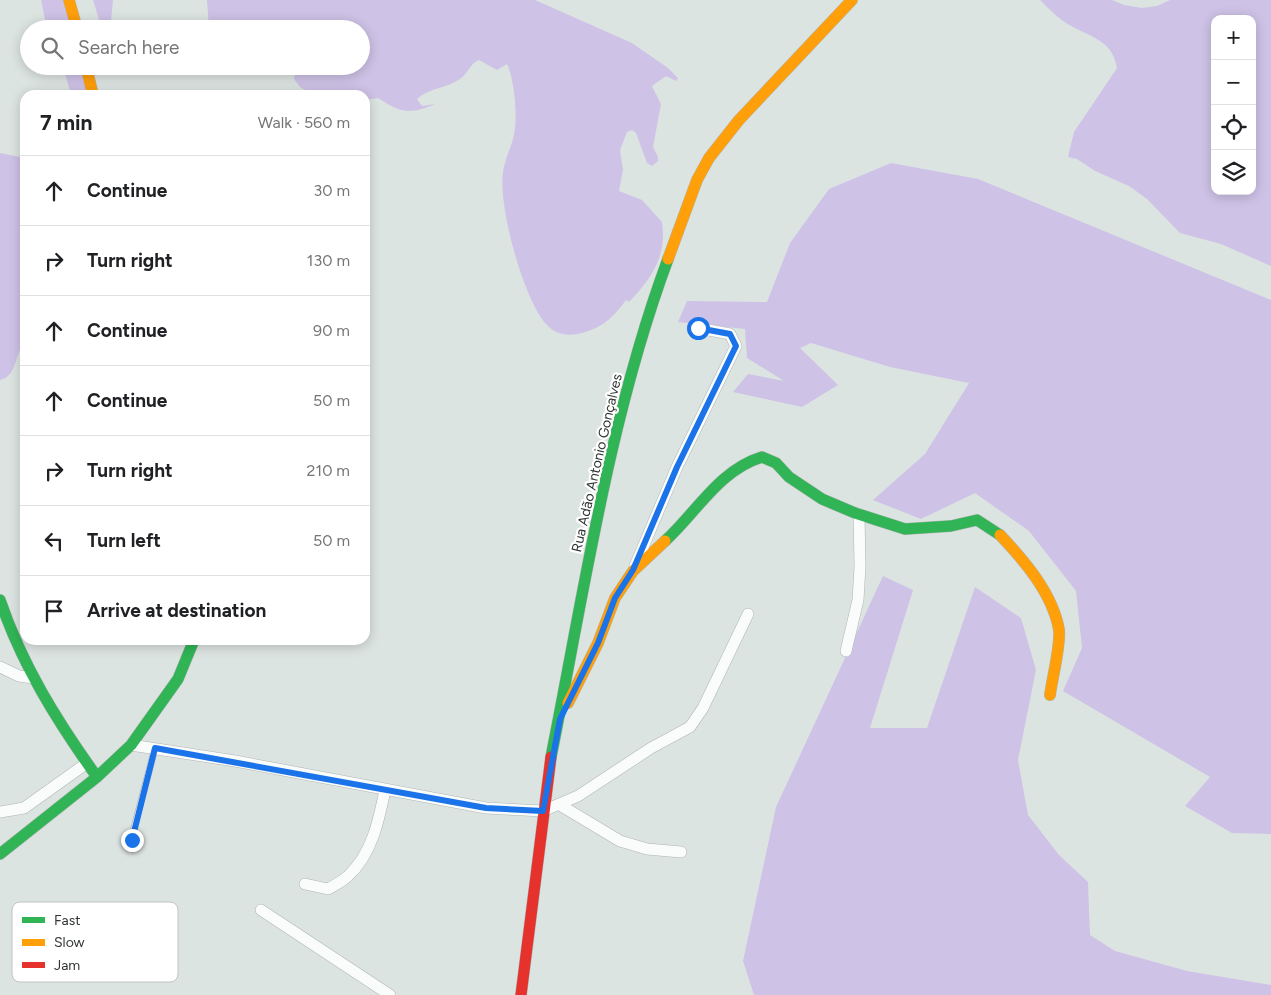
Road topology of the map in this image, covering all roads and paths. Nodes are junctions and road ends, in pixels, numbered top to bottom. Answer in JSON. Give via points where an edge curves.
{"nodes":[{"id":1,"x":69,"y":0,"type":"edge"},
{"id":2,"x":852,"y":0,"type":"edge"},
{"id":3,"x":75,"y":20,"type":"edge"},
{"id":4,"x":88,"y":75,"type":"edge"},
{"id":5,"x":92,"y":90,"type":"edge"},
{"id":6,"x":698,"y":328,"type":"dead end"},
{"id":7,"x":859,"y":514,"type":"junction"},
{"id":8,"x":633,"y":570,"type":"junction"},
{"id":9,"x":0,"y":600,"type":"edge"},
{"id":10,"x":748,"y":614,"type":"dead end"},
{"id":11,"x":192,"y":645,"type":"edge"},
{"id":12,"x":846,"y":651,"type":"dead end"},
{"id":13,"x":0,"y":667,"type":"edge"},
{"id":14,"x":32,"y":678,"type":"junction"},
{"id":15,"x":1050,"y":695,"type":"dead end"},
{"id":16,"x":560,"y":719,"type":"junction"},
{"id":17,"x":131,"y":744,"type":"junction"},
{"id":18,"x":155,"y":748,"type":"junction"},
{"id":19,"x":87,"y":763,"type":"junction"},
{"id":20,"x":97,"y":777,"type":"junction"},
{"id":21,"x":385,"y":790,"type":"junction"},
{"id":22,"x":560,"y":805,"type":"junction"},
{"id":23,"x":543,"y":811,"type":"junction"},
{"id":24,"x":0,"y":812,"type":"edge"},
{"id":25,"x":132,"y":840,"type":"dead end"},
{"id":26,"x":681,"y":852,"type":"dead end"},
{"id":27,"x":0,"y":854,"type":"edge"},
{"id":28,"x":304,"y":884,"type":"dead end"},
{"id":29,"x":261,"y":910,"type":"dead end"},
{"id":30,"x":390,"y":995,"type":"edge"},
{"id":31,"x":521,"y":995,"type":"edge"}],
"edges":[{"from":1,"to":3,"type":"street"},
{"from":2,"to":16,"type":"street","name":"Rua Adão Antonio Gonçalves","via":[[739,120],[709,158],[697,180],[645,328],[616,433]]},
{"from":4,"to":5,"type":"street"},
{"from":6,"to":8,"type":"street","via":[[730,334],[736,346],[677,467]]},
{"from":7,"to":8,"type":"street","via":[[822,499],[776,463],[762,457],[736,470],[718,484],[673,534]]},
{"from":7,"to":12,"type":"street","via":[[858,600]]},
{"from":7,"to":15,"type":"street","via":[[905,530],[977,520],[999,533],[1021,557],[1037,582],[1051,606],[1059,631]]},
{"from":8,"to":16,"type":"street","via":[[615,598],[598,643]]},
{"from":9,"to":14,"type":"street"},
{"from":10,"to":22,"type":"street","via":[[703,708],[690,727]]},
{"from":11,"to":17,"type":"street","via":[[178,679]]},
{"from":13,"to":14,"type":"street"},
{"from":14,"to":19,"type":"street"},
{"from":16,"to":23,"type":"street","name":"Rua Adão Antonio Gonçalves"},
{"from":17,"to":18,"type":"street"},
{"from":17,"to":20,"type":"street"},
{"from":18,"to":21,"type":"street"},
{"from":18,"to":25,"type":"lane"},
{"from":19,"to":20,"type":"street"},
{"from":19,"to":24,"type":"street","via":[[24,808]]},
{"from":20,"to":27,"type":"street"},
{"from":21,"to":23,"type":"street","via":[[486,808]]},
{"from":21,"to":28,"type":"street","via":[[374,834],[364,856],[348,877],[328,889]]},
{"from":22,"to":23,"type":"street"},
{"from":22,"to":26,"type":"street","via":[[620,841],[647,849]]},
{"from":23,"to":31,"type":"street","name":"Rua Adão Antonio Gonçalves"},
{"from":29,"to":30,"type":"street"}]}
